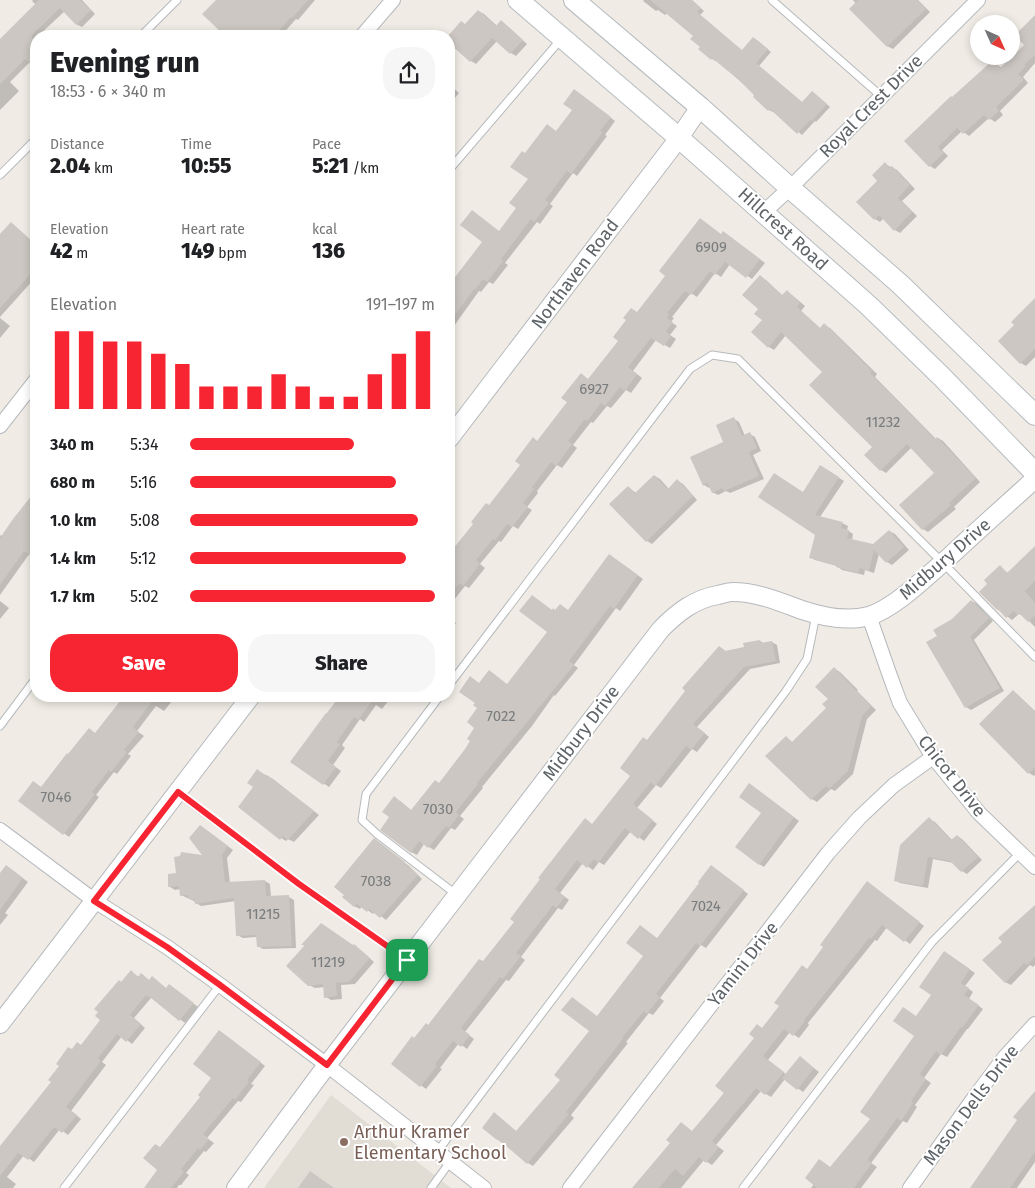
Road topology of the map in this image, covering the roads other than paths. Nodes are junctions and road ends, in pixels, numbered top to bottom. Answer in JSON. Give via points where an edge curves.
{"nodes":[{"id":1,"x":177,"y":0,"type":"edge"},
{"id":2,"x":393,"y":0,"type":"edge"},
{"id":3,"x":518,"y":0,"type":"edge"},
{"id":4,"x":574,"y":0,"type":"edge"},
{"id":5,"x":772,"y":0,"type":"edge"},
{"id":6,"x":978,"y":0,"type":"edge"},
{"id":7,"x":147,"y":30,"type":"edge"},
{"id":8,"x":367,"y":30,"type":"edge"},
{"id":9,"x":562,"y":38,"type":"junction"},
{"id":10,"x":881,"y":96,"type":"junction"},
{"id":11,"x":700,"y":108,"type":"junction"},
{"id":12,"x":680,"y":138,"type":"junction"},
{"id":13,"x":30,"y":146,"type":"edge"},
{"id":14,"x":455,"y":163,"type":"edge"},
{"id":15,"x":0,"y":175,"type":"edge"},
{"id":16,"x":790,"y":188,"type":"junction"},
{"id":17,"x":764,"y":212,"type":"junction"},
{"id":18,"x":30,"y":388,"type":"edge"},
{"id":19,"x":1035,"y":415,"type":"edge"},
{"id":20,"x":0,"y":426,"type":"edge"},
{"id":21,"x":455,"y":431,"type":"edge"},
{"id":22,"x":1035,"y":473,"type":"edge"},
{"id":23,"x":1035,"y":479,"type":"edge"},
{"id":24,"x":942,"y":562,"type":"junction"},
{"id":25,"x":816,"y":614,"type":"junction"},
{"id":26,"x":869,"y":616,"type":"junction"},
{"id":27,"x":1035,"y":657,"type":"edge"},
{"id":28,"x":455,"y":677,"type":"edge"},
{"id":29,"x":30,"y":686,"type":"edge"},
{"id":30,"x":246,"y":702,"type":"edge"},
{"id":31,"x":435,"y":702,"type":"edge"},
{"id":32,"x":0,"y":726,"type":"edge"},
{"id":33,"x":933,"y":757,"type":"junction"},
{"id":34,"x":178,"y":792,"type":"junction"},
{"id":35,"x":0,"y":830,"type":"edge"},
{"id":36,"x":1020,"y":853,"type":"junction"},
{"id":37,"x":1035,"y":867,"type":"edge"},
{"id":38,"x":457,"y":895,"type":"junction"},
{"id":39,"x":94,"y":901,"type":"junction"},
{"id":40,"x":407,"y":960,"type":"junction"},
{"id":41,"x":220,"y":985,"type":"junction"},
{"id":42,"x":0,"y":1024,"type":"edge"},
{"id":43,"x":1035,"y":1024,"type":"edge"},
{"id":44,"x":327,"y":1065,"type":"junction"},
{"id":45,"x":438,"y":1152,"type":"junction"},
{"id":46,"x":450,"y":1162,"type":"junction"},
{"id":47,"x":64,"y":1188,"type":"edge"},
{"id":48,"x":236,"y":1188,"type":"edge"},
{"id":49,"x":431,"y":1188,"type":"edge"},
{"id":50,"x":484,"y":1188,"type":"edge"},
{"id":51,"x":570,"y":1188,"type":"edge"},
{"id":52,"x":743,"y":1188,"type":"edge"},
{"id":53,"x":910,"y":1188,"type":"edge"}],
"edges":[{"from":1,"to":7,"type":"lane"},
{"from":2,"to":8,"type":"street"},
{"from":3,"to":9,"type":"main road","name":"Hillcrest Road"},
{"from":4,"to":11,"type":"main road","name":"Hillcrest Road"},
{"from":5,"to":10,"type":"lane"},
{"from":6,"to":10,"type":"street","name":"Royal Crest Drive"},
{"from":9,"to":12,"type":"main road","name":"Hillcrest Road"},
{"from":9,"to":14,"type":"lane"},
{"from":10,"to":16,"type":"street","name":"Royal Crest Drive"},
{"from":11,"to":12,"type":"street","name":"Northaven Road"},
{"from":11,"to":16,"type":"main road","name":"Hillcrest Road"},
{"from":12,"to":17,"type":"main road","name":"Hillcrest Road"},
{"from":12,"to":21,"type":"street","name":"Northaven Road"},
{"from":13,"to":15,"type":"lane"},
{"from":16,"to":17,"type":"street","name":"Royal Crest Drive"},
{"from":16,"to":19,"type":"main road","name":"Hillcrest Road","via":[[900,284]]},
{"from":17,"to":22,"type":"main road","name":"Hillcrest Road","via":[[922,357]]},
{"from":18,"to":20,"type":"street"},
{"from":23,"to":24,"type":"street","name":"Midbury Drive"},
{"from":24,"to":26,"type":"street","name":"Midbury Drive","via":[[891,605]]},
{"from":24,"to":27,"type":"lane"},
{"from":24,"to":28,"type":"lane","via":[[738,359],[712,355],[690,369]]},
{"from":25,"to":26,"type":"street","name":"Midbury Drive","via":[[848,619]]},
{"from":25,"to":38,"type":"street","name":"Midbury Drive","via":[[766,597],[731,592],[711,596],[675,614]]},
{"from":25,"to":45,"type":"lane","via":[[807,659],[786,692]]},
{"from":26,"to":33,"type":"street","name":"Chicot Drive","via":[[900,703]]},
{"from":29,"to":32,"type":"lane"},
{"from":30,"to":34,"type":"street"},
{"from":31,"to":38,"type":"lane","via":[[366,794],[362,820]]},
{"from":33,"to":36,"type":"street","name":"Chicot Drive","via":[[979,813]]},
{"from":33,"to":51,"type":"street","name":"Yamini Drive","via":[[894,786],[828,852]]},
{"from":34,"to":39,"type":"street"},
{"from":34,"to":40,"type":"lane","via":[[299,884]]},
{"from":35,"to":39,"type":"street"},
{"from":36,"to":37,"type":"street","name":"Chicot Drive"},
{"from":36,"to":52,"type":"lane","via":[[932,942]]},
{"from":38,"to":40,"type":"street","name":"Midbury Drive"},
{"from":39,"to":41,"type":"street"},
{"from":39,"to":42,"type":"street"},
{"from":40,"to":44,"type":"street","name":"Midbury Drive"},
{"from":41,"to":44,"type":"street"},
{"from":41,"to":47,"type":"lane"},
{"from":43,"to":53,"type":"street","name":"Mason Dells Drive","via":[[999,1064]]},
{"from":44,"to":45,"type":"street"},
{"from":44,"to":48,"type":"street","name":"Midbury Drive"},
{"from":45,"to":46,"type":"street"},
{"from":46,"to":49,"type":"lane"},
{"from":46,"to":50,"type":"street"}]}
